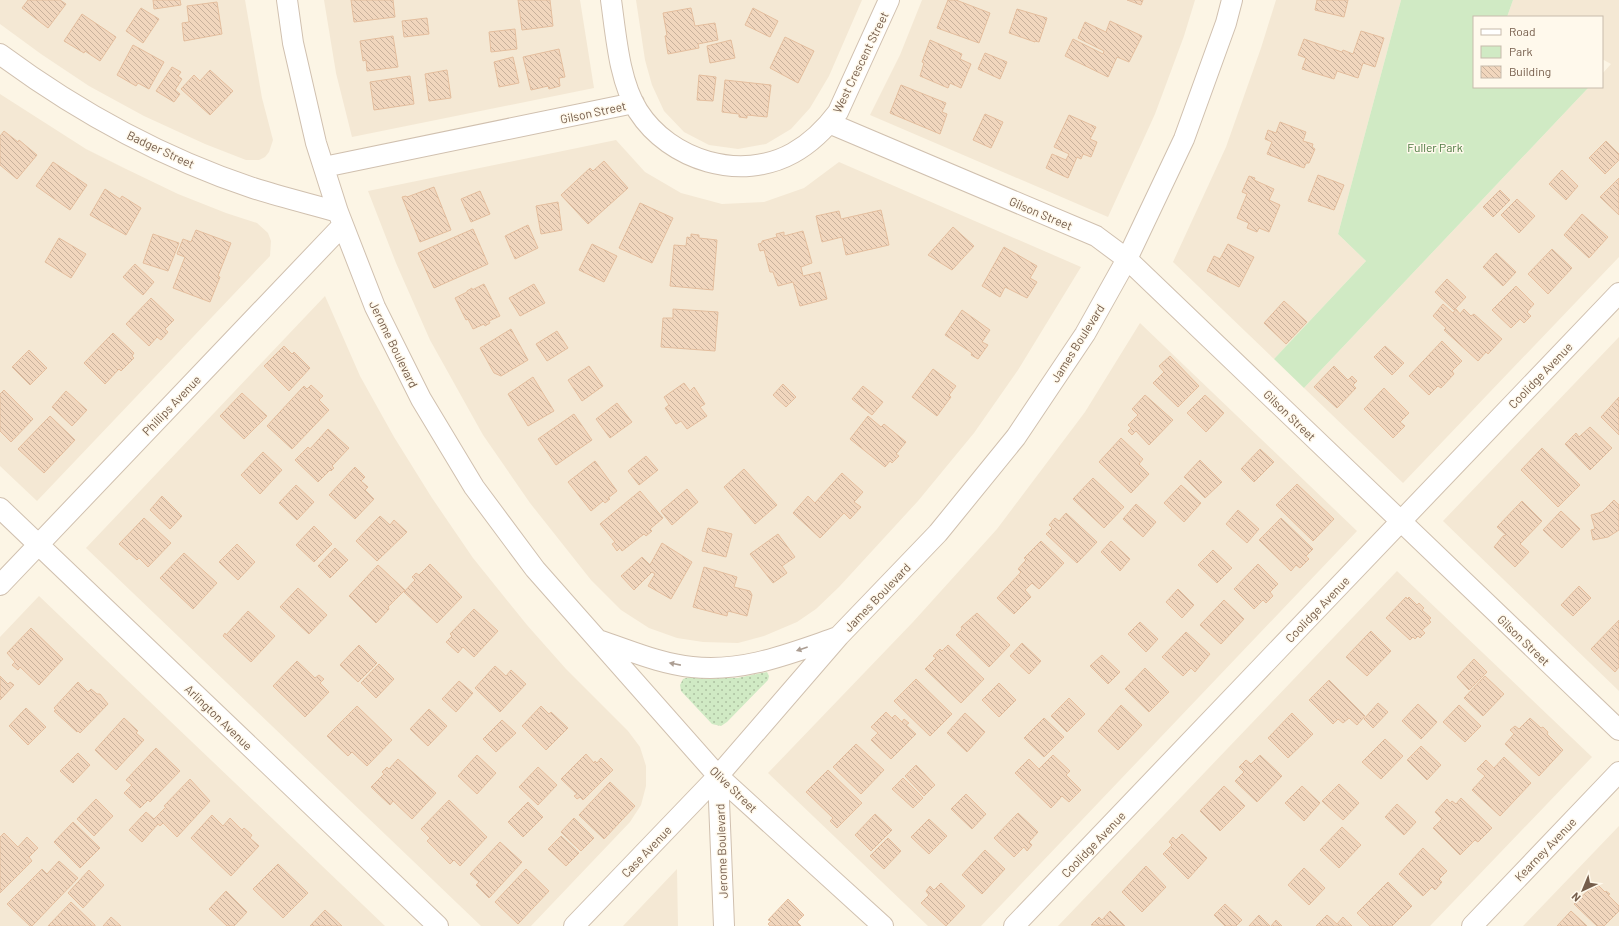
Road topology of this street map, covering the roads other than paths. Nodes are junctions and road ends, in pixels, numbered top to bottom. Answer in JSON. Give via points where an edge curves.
{"nodes":[{"id":1,"x":287,"y":0,"type":"edge"},
{"id":2,"x":611,"y":0,"type":"edge"},
{"id":3,"x":889,"y":0,"type":"edge"},
{"id":4,"x":1232,"y":0,"type":"edge"},
{"id":5,"x":0,"y":54,"type":"edge"},
{"id":6,"x":634,"y":103,"type":"junction"},
{"id":7,"x":829,"y":123,"type":"junction"},
{"id":8,"x":324,"y":167,"type":"junction"},
{"id":9,"x":340,"y":219,"type":"junction"},
{"id":10,"x":1127,"y":259,"type":"junction"},
{"id":11,"x":1619,"y":293,"type":"edge"},
{"id":12,"x":0,"y":508,"type":"edge"},
{"id":13,"x":1401,"y":521,"type":"junction"},
{"id":14,"x":38,"y":544,"type":"junction"},
{"id":15,"x":0,"y":585,"type":"edge"},
{"id":16,"x":839,"y":636,"type":"junction"},
{"id":17,"x":598,"y":640,"type":"junction"},
{"id":18,"x":1619,"y":730,"type":"edge"},
{"id":19,"x":1619,"y":772,"type":"edge"},
{"id":20,"x":718,"y":776,"type":"junction"},
{"id":21,"x":438,"y":926,"type":"edge"},
{"id":22,"x":574,"y":926,"type":"edge"},
{"id":23,"x":724,"y":926,"type":"edge"},
{"id":24,"x":883,"y":926,"type":"edge"},
{"id":25,"x":1014,"y":926,"type":"edge"},
{"id":26,"x":1472,"y":926,"type":"edge"}],
"edges":[{"from":1,"to":8,"type":"street","name":"Jerome Boulevard","via":[[293,43]]},
{"from":2,"to":6,"type":"street","via":[[626,84]]},
{"from":3,"to":7,"type":"street","name":"West Crescent Street","via":[[838,112]]},
{"from":4,"to":10,"type":"street","name":"James Boulevard","via":[[1184,139]]},
{"from":5,"to":9,"type":"street","name":"Badger Street","via":[[36,81],[105,123],[178,158]]},
{"from":6,"to":7,"type":"street","name":"Gilson Street","via":[[652,128],[667,142],[693,158],[713,164],[743,166],[774,161],[810,142]]},
{"from":6,"to":8,"type":"street","name":"Gilson Street"},
{"from":7,"to":10,"type":"street","name":"Gilson Street","via":[[1096,236]]},
{"from":8,"to":9,"type":"street","name":"Jerome Boulevard"},
{"from":9,"to":14,"type":"street","name":"Phillips Avenue"},
{"from":9,"to":17,"type":"street","name":"Jerome Boulevard","via":[[378,314],[421,399],[474,487],[535,569]]},
{"from":10,"to":13,"type":"street","name":"Gilson Street"},
{"from":10,"to":16,"type":"street","name":"James Boulevard","via":[[1085,334],[1016,437],[938,533]]},
{"from":11,"to":13,"type":"street","name":"Coolidge Avenue"},
{"from":12,"to":14,"type":"street","name":"Arlington Avenue"},
{"from":13,"to":18,"type":"street","name":"Gilson Street"},
{"from":13,"to":25,"type":"street","name":"Coolidge Avenue"},
{"from":14,"to":15,"type":"street","name":"Phillips Avenue"},
{"from":14,"to":21,"type":"street","name":"Arlington Avenue"},
{"from":16,"to":17,"type":"street","name":"James Boulevard","one_way":true,"via":[[782,656],[722,668],[692,667],[662,661]]},
{"from":16,"to":20,"type":"street","name":"James Boulevard"},
{"from":17,"to":20,"type":"street","name":"Olive Street"},
{"from":19,"to":26,"type":"street","name":"Kearney Avenue"},
{"from":20,"to":22,"type":"street","name":"Case Avenue"},
{"from":20,"to":23,"type":"street","name":"Jerome Boulevard"},
{"from":20,"to":24,"type":"street","name":"Olive Street"}]}
